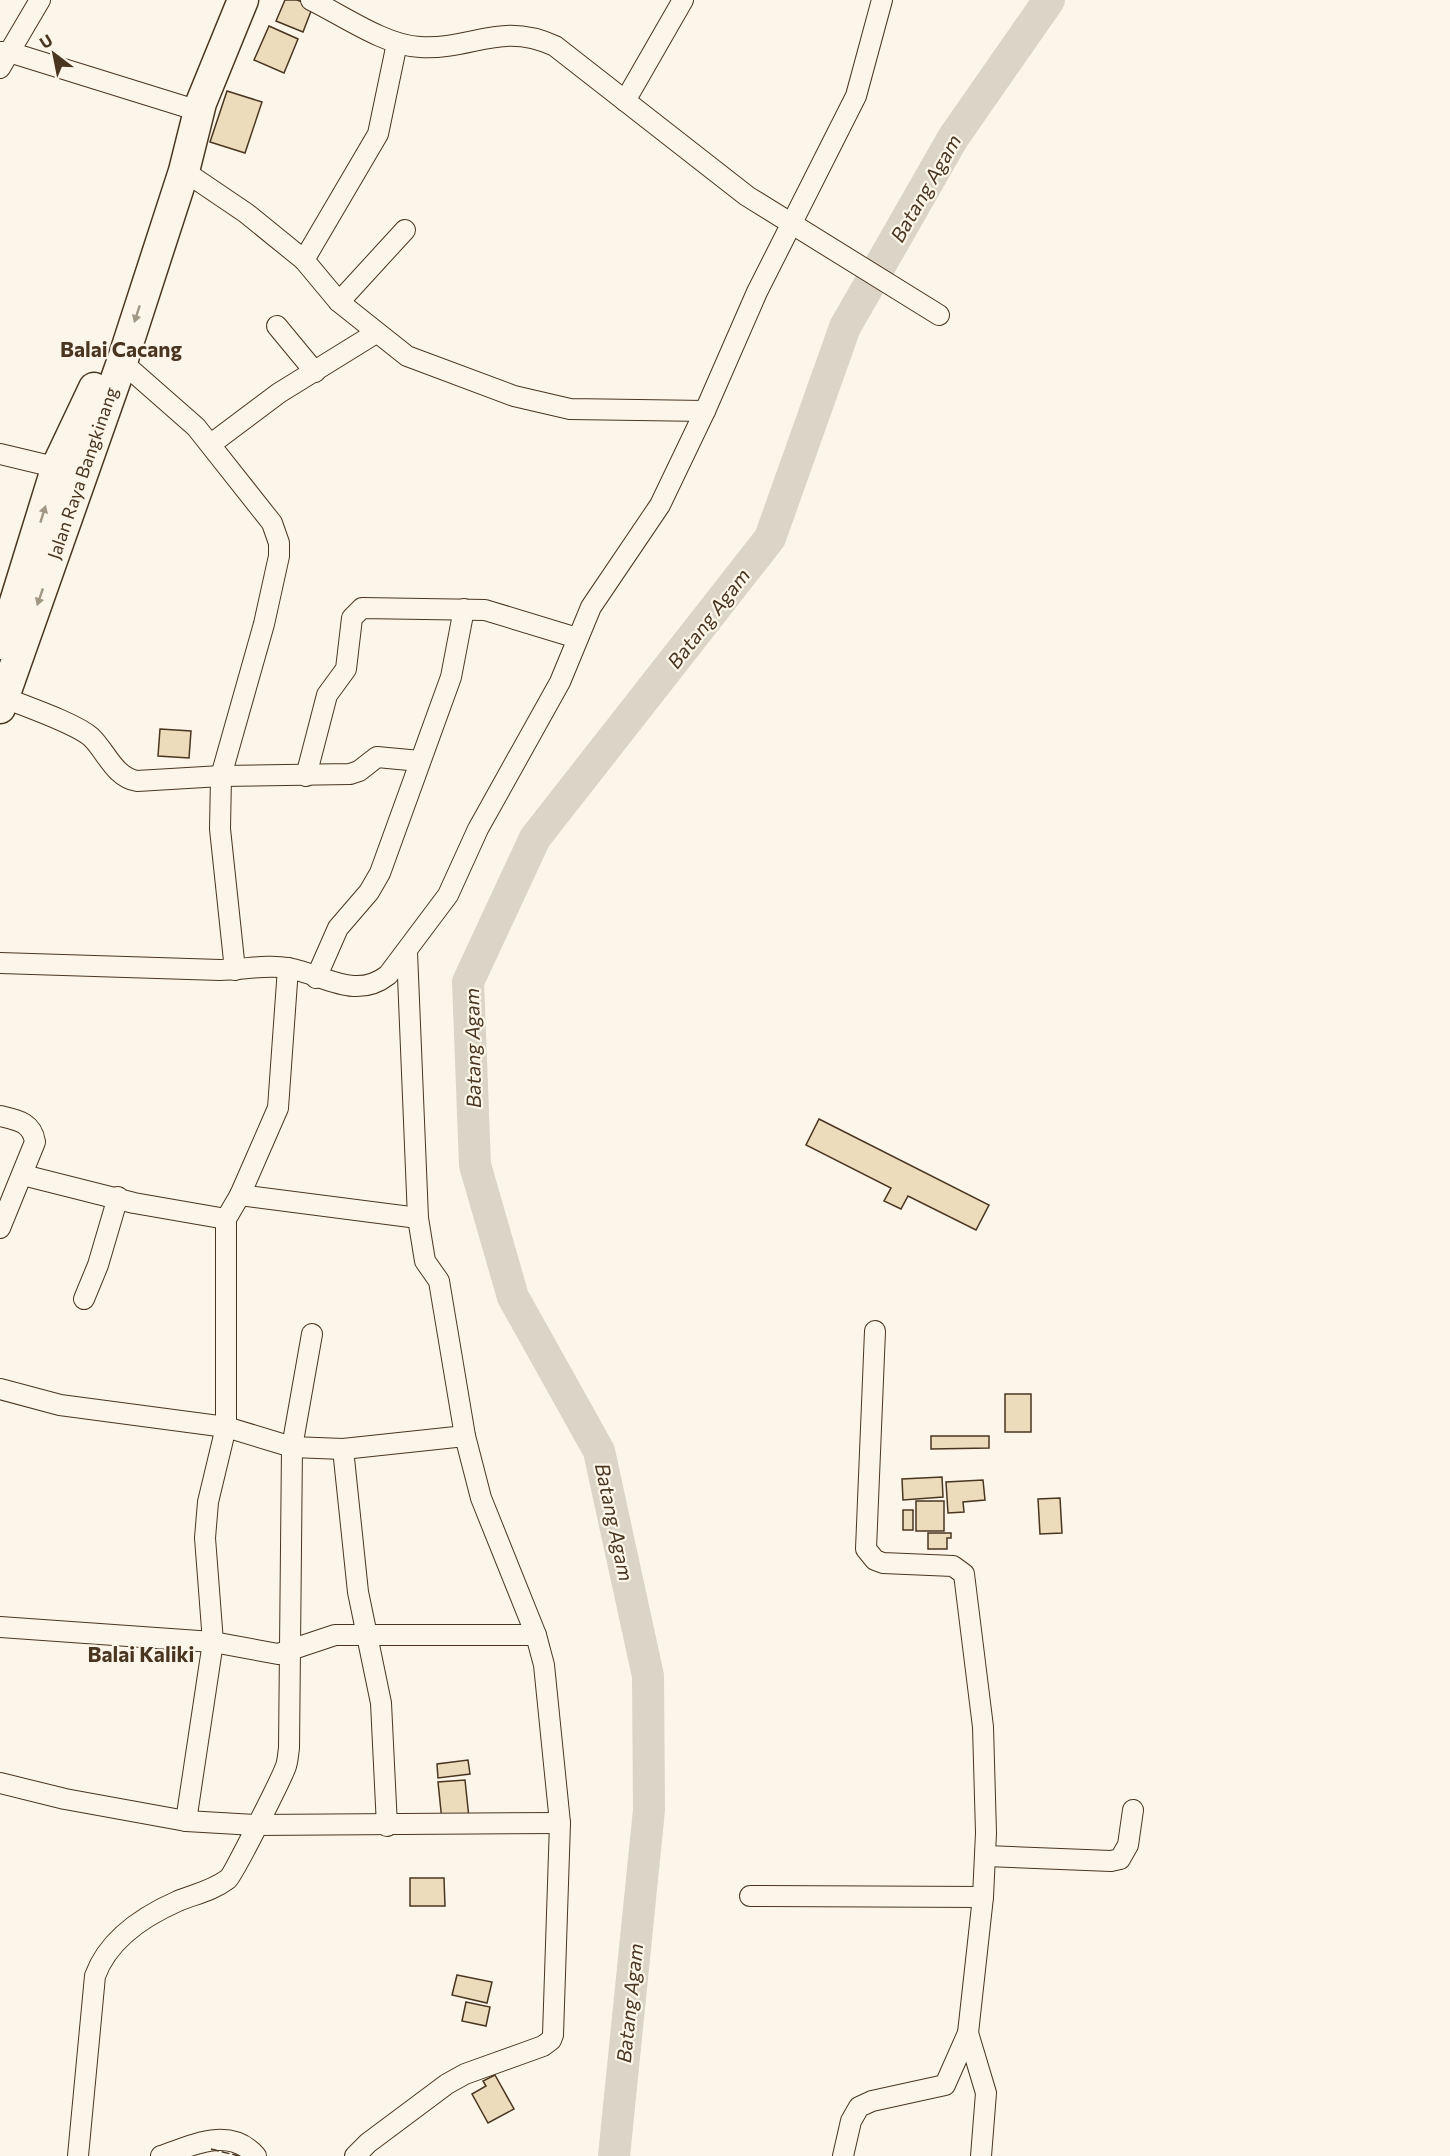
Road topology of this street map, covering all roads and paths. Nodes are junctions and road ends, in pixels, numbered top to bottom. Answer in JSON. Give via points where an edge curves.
{"nodes":[{"id":1,"x":40,"y":0,"type":"edge"},
{"id":2,"x":226,"y":0,"type":"edge"},
{"id":3,"x":243,"y":0,"type":"edge"},
{"id":4,"x":311,"y":0,"type":"edge"},
{"id":5,"x":683,"y":0,"type":"edge"},
{"id":6,"x":881,"y":0,"type":"edge"},
{"id":7,"x":397,"y":43,"type":"junction"},
{"id":8,"x":3,"y":57,"type":"edge"},
{"id":9,"x":626,"y":102,"type":"junction"},
{"id":10,"x":186,"y":107,"type":"junction"},
{"id":11,"x":184,"y":171,"type":"junction"},
{"id":12,"x":780,"y":217,"type":"junction"},
{"id":13,"x":405,"y":230,"type":"dead end"},
{"id":14,"x":304,"y":260,"type":"junction"},
{"id":15,"x":339,"y":302,"type":"junction"},
{"id":16,"x":939,"y":315,"type":"dead end"},
{"id":17,"x":277,"y":327,"type":"dead end"},
{"id":18,"x":376,"y":333,"type":"junction"},
{"id":19,"x":122,"y":362,"type":"junction"},
{"id":20,"x":315,"y":372,"type":"junction"},
{"id":21,"x":99,"y":396,"type":"junction"},
{"id":22,"x":705,"y":411,"type":"junction"},
{"id":23,"x":211,"y":444,"type":"junction"},
{"id":24,"x":0,"y":454,"type":"edge"},
{"id":25,"x":70,"y":471,"type":"junction"},
{"id":26,"x":464,"y":609,"type":"junction"},
{"id":27,"x":564,"y":634,"type":"junction"},
{"id":28,"x":0,"y":650,"type":"edge"},
{"id":29,"x":3,"y":703,"type":"edge"},
{"id":30,"x":420,"y":761,"type":"junction"},
{"id":31,"x":221,"y":776,"type":"junction"},
{"id":32,"x":306,"y":776,"type":"junction"},
{"id":33,"x":407,"y":952,"type":"junction"},
{"id":34,"x":0,"y":963,"type":"edge"},
{"id":35,"x":288,"y":968,"type":"junction"},
{"id":36,"x":235,"y":970,"type":"junction"},
{"id":37,"x":316,"y":978,"type":"junction"},
{"id":38,"x":0,"y":1116,"type":"edge"},
{"id":39,"x":23,"y":1175,"type":"junction"},
{"id":40,"x":240,"y":1195,"type":"junction"},
{"id":41,"x":118,"y":1197,"type":"junction"},
{"id":42,"x":226,"y":1219,"type":"junction"},
{"id":43,"x":419,"y":1224,"type":"junction"},
{"id":44,"x":0,"y":1228,"type":"edge"},
{"id":45,"x":84,"y":1299,"type":"dead end"},
{"id":46,"x":875,"y":1330,"type":"dead end"},
{"id":47,"x":312,"y":1334,"type":"dead end"},
{"id":48,"x":0,"y":1389,"type":"edge"},
{"id":49,"x":226,"y":1427,"type":"junction"},
{"id":50,"x":457,"y":1436,"type":"junction"},
{"id":51,"x":292,"y":1447,"type":"junction"},
{"id":52,"x":343,"y":1449,"type":"junction"},
{"id":53,"x":0,"y":1627,"type":"edge"},
{"id":54,"x":366,"y":1633,"type":"junction"},
{"id":55,"x":530,"y":1635,"type":"junction"},
{"id":56,"x":213,"y":1642,"type":"junction"},
{"id":57,"x":290,"y":1651,"type":"junction"},
{"id":58,"x":0,"y":1783,"type":"edge"},
{"id":59,"x":1133,"y":1810,"type":"dead end"},
{"id":60,"x":186,"y":1821,"type":"junction"},
{"id":61,"x":560,"y":1823,"type":"junction"},
{"id":62,"x":255,"y":1825,"type":"junction"},
{"id":63,"x":387,"y":1826,"type":"junction"},
{"id":64,"x":986,"y":1856,"type":"junction"},
{"id":65,"x":750,"y":1896,"type":"dead end"},
{"id":66,"x":983,"y":1897,"type":"junction"},
{"id":67,"x":968,"y":2032,"type":"junction"},
{"id":68,"x":78,"y":2156,"type":"edge"},
{"id":69,"x":161,"y":2156,"type":"edge"},
{"id":70,"x":256,"y":2156,"type":"edge"},
{"id":71,"x":355,"y":2156,"type":"edge"},
{"id":72,"x":843,"y":2156,"type":"edge"},
{"id":73,"x":981,"y":2156,"type":"edge"}],
"edges":[{"from":1,"to":8,"type":"street"},
{"from":2,"to":10,"type":"highway","name":"Jalan Raya Bangkinang"},
{"from":3,"to":11,"type":"highway","name":"Jalan Raya Bangkinang","via":[[201,103]]},
{"from":4,"to":7,"type":"street"},
{"from":5,"to":9,"type":"street"},
{"from":6,"to":12,"type":"street","via":[[856,96],[813,186]]},
{"from":7,"to":9,"type":"street","via":[[438,47],[501,35],[536,38],[555,46]]},
{"from":7,"to":14,"type":"street","via":[[378,134]]},
{"from":8,"to":10,"type":"street"},
{"from":9,"to":12,"type":"street"},
{"from":10,"to":21,"type":"highway","name":"Jalan Raya Bangkinang","via":[[118,309]]},
{"from":11,"to":14,"type":"street","via":[[246,213]]},
{"from":11,"to":19,"type":"highway","name":"Jalan Raya Bangkinang","one_way":true},
{"from":12,"to":16,"type":"street"},
{"from":12,"to":22,"type":"street","via":[[757,292]]},
{"from":13,"to":15,"type":"street"},
{"from":14,"to":15,"type":"street"},
{"from":15,"to":18,"type":"street"},
{"from":17,"to":20,"type":"street"},
{"from":18,"to":20,"type":"street"},
{"from":18,"to":22,"type":"street","via":[[407,356],[514,396],[570,409]]},
{"from":19,"to":21,"type":"highway","name":"Jalan Raya Bangkinang"},
{"from":19,"to":23,"type":"street","via":[[179,410]]},
{"from":20,"to":23,"type":"street","via":[[279,393]]},
{"from":21,"to":25,"type":"highway","name":"Jalan Raya Bangkinang"},
{"from":22,"to":27,"type":"street","via":[[660,505],[591,607]]},
{"from":23,"to":31,"type":"street","via":[[272,523],[279,543],[264,624]]},
{"from":24,"to":25,"type":"street"},
{"from":28,"to":25,"type":"highway","name":"Jalan Raya Bangkinang","one_way":true},
{"from":25,"to":29,"type":"highway","name":"Jalan Raya Bangkinang","one_way":true},
{"from":26,"to":27,"type":"street","via":[[508,616]]},
{"from":26,"to":30,"type":"street","via":[[451,678]]},
{"from":26,"to":32,"type":"street","via":[[367,607],[356,611],[346,669],[327,695]]},
{"from":27,"to":33,"type":"street","via":[[560,682],[478,829],[448,895]]},
{"from":29,"to":31,"type":"street","via":[[89,736],[129,780]]},
{"from":30,"to":32,"type":"street","via":[[377,757],[356,773]]},
{"from":30,"to":37,"type":"street","via":[[376,883],[338,928]]},
{"from":31,"to":32,"type":"street"},
{"from":31,"to":36,"type":"street","via":[[220,829]]},
{"from":33,"to":37,"type":"street","via":[[377,983],[361,987]]},
{"from":33,"to":43,"type":"street"},
{"from":34,"to":36,"type":"street"},
{"from":35,"to":36,"type":"street"},
{"from":35,"to":37,"type":"street"},
{"from":35,"to":40,"type":"street","via":[[280,1097]]},
{"from":38,"to":39,"type":"street","via":[[23,1122],[34,1133],[35,1142]]},
{"from":39,"to":41,"type":"street"},
{"from":39,"to":44,"type":"street"},
{"from":40,"to":42,"type":"street"},
{"from":40,"to":43,"type":"street"},
{"from":41,"to":42,"type":"street"},
{"from":41,"to":45,"type":"street"},
{"from":42,"to":49,"type":"street"},
{"from":43,"to":50,"type":"street","via":[[425,1261],[439,1281]]},
{"from":46,"to":64,"type":"street","via":[[866,1549],[869,1556],[883,1563],[953,1566],[964,1574],[983,1727]]},
{"from":47,"to":51,"type":"street"},
{"from":48,"to":49,"type":"street","via":[[60,1405]]},
{"from":49,"to":51,"type":"street"},
{"from":49,"to":56,"type":"street","via":[[208,1502],[205,1538]]},
{"from":50,"to":52,"type":"street"},
{"from":50,"to":55,"type":"street"},
{"from":51,"to":52,"type":"street"},
{"from":51,"to":57,"type":"street"},
{"from":52,"to":54,"type":"street"},
{"from":53,"to":56,"type":"street"},
{"from":54,"to":55,"type":"street"},
{"from":54,"to":57,"type":"street","via":[[327,1636]]},
{"from":54,"to":63,"type":"street","via":[[381,1702]]},
{"from":55,"to":61,"type":"street","via":[[544,1665]]},
{"from":56,"to":57,"type":"street","via":[[278,1654]]},
{"from":56,"to":60,"type":"street"},
{"from":57,"to":62,"type":"street","via":[[287,1763],[270,1803]]},
{"from":58,"to":60,"type":"street"},
{"from":59,"to":64,"type":"street","via":[[1128,1845],[1120,1859]]},
{"from":60,"to":62,"type":"street"},
{"from":61,"to":63,"type":"street"},
{"from":61,"to":71,"type":"street","via":[[551,2040],[447,2084]]},
{"from":62,"to":63,"type":"street"},
{"from":62,"to":68,"type":"street","via":[[230,1878],[158,1911],[118,1940],[100,1962],[95,1976]]},
{"from":64,"to":66,"type":"street"},
{"from":65,"to":66,"type":"street"},
{"from":66,"to":67,"type":"street"},
{"from":67,"to":72,"type":"street","via":[[945,2085],[859,2107],[850,2121]]},
{"from":67,"to":73,"type":"street","via":[[986,2093]]},
{"from":69,"to":70,"type":"street","via":[[204,2141],[232,2139]]}]}
